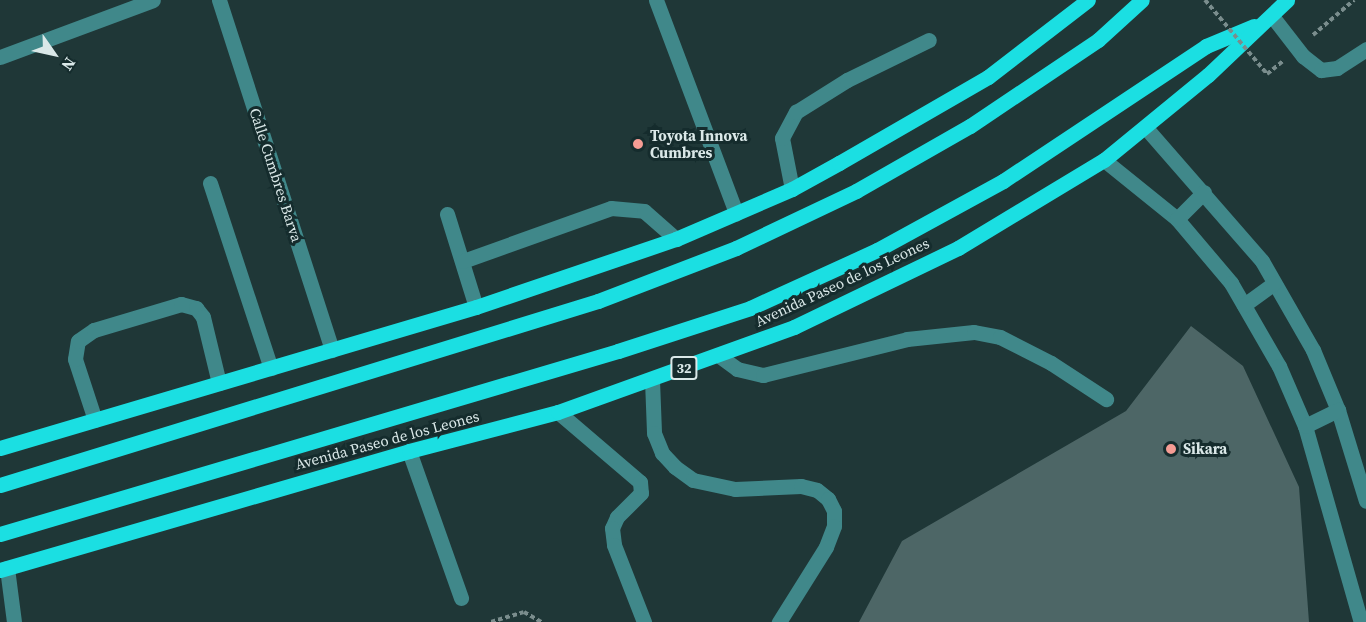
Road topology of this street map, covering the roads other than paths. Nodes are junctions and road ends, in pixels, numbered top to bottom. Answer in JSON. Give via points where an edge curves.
{"nodes":[{"id":1,"x":153,"y":0,"type":"edge"},
{"id":2,"x":219,"y":0,"type":"edge"},
{"id":3,"x":656,"y":0,"type":"edge"},
{"id":4,"x":1088,"y":0,"type":"edge"},
{"id":5,"x":1142,"y":0,"type":"edge"},
{"id":6,"x":1287,"y":0,"type":"edge"},
{"id":7,"x":1267,"y":19,"type":"junction"},
{"id":8,"x":929,"y":40,"type":"dead end"},
{"id":9,"x":1366,"y":48,"type":"edge"},
{"id":10,"x":0,"y":57,"type":"edge"},
{"id":11,"x":1146,"y":128,"type":"junction"},
{"id":12,"x":1104,"y":160,"type":"junction"},
{"id":13,"x":210,"y":183,"type":"dead end"},
{"id":14,"x":792,"y":189,"type":"junction"},
{"id":15,"x":1204,"y":192,"type":"junction"},
{"id":16,"x":736,"y":213,"type":"junction"},
{"id":17,"x":447,"y":214,"type":"dead end"},
{"id":18,"x":1177,"y":219,"type":"junction"},
{"id":19,"x":676,"y":239,"type":"junction"},
{"id":20,"x":463,"y":261,"type":"junction"},
{"id":21,"x":1274,"y":283,"type":"junction"},
{"id":22,"x":1244,"y":305,"type":"junction"},
{"id":23,"x":476,"y":307,"type":"junction"},
{"id":24,"x":332,"y":350,"type":"junction"},
{"id":25,"x":717,"y":355,"type":"junction"},
{"id":26,"x":271,"y":368,"type":"junction"},
{"id":27,"x":652,"y":380,"type":"junction"},
{"id":28,"x":219,"y":383,"type":"junction"},
{"id":29,"x":1106,"y":399,"type":"dead end"},
{"id":30,"x":1338,"y":410,"type":"junction"},
{"id":31,"x":558,"y":412,"type":"junction"},
{"id":32,"x":95,"y":420,"type":"junction"},
{"id":33,"x":1305,"y":426,"type":"junction"},
{"id":34,"x":0,"y":448,"type":"edge"},
{"id":35,"x":409,"y":451,"type":"junction"},
{"id":36,"x":0,"y":485,"type":"edge"},
{"id":37,"x":1366,"y":501,"type":"edge"},
{"id":38,"x":0,"y":534,"type":"edge"},
{"id":39,"x":3,"y":569,"type":"edge"},
{"id":40,"x":461,"y":598,"type":"dead end"},
{"id":41,"x":14,"y":622,"type":"edge"},
{"id":42,"x":644,"y":622,"type":"edge"},
{"id":43,"x":779,"y":622,"type":"edge"},
{"id":44,"x":1361,"y":622,"type":"edge"}],
"edges":[{"from":1,"to":10,"type":"street"},
{"from":2,"to":24,"type":"street","name":"Calle Cumbres Barva"},
{"from":3,"to":16,"type":"street"},
{"from":4,"to":14,"type":"main road","via":[[988,77]]},
{"from":5,"to":36,"type":"main road","via":[[1098,40],[970,126],[856,191],[736,248],[598,301]]},
{"from":6,"to":7,"type":"main road","name":"Avenida Paseo de los Leones","number":"32"},
{"from":7,"to":9,"type":"street","via":[[1321,70],[1337,68]]},
{"from":7,"to":11,"type":"main road","name":"Avenida Paseo de los Leones","number":"32"},
{"from":7,"to":38,"type":"main road","via":[[1206,46],[1003,181],[877,250],[750,308],[618,351]]},
{"from":8,"to":14,"type":"street","via":[[847,80],[796,112],[782,138]]},
{"from":11,"to":12,"type":"main road","name":"Avenida Paseo de los Leones","number":"32"},
{"from":11,"to":15,"type":"street"},
{"from":12,"to":18,"type":"street"},
{"from":12,"to":25,"type":"main road","name":"Avenida Paseo de los Leones","number":"32","via":[[958,248],[879,288],[794,327]]},
{"from":13,"to":26,"type":"street"},
{"from":14,"to":16,"type":"main road"},
{"from":15,"to":18,"type":"street"},
{"from":15,"to":21,"type":"street","via":[[1262,261]]},
{"from":16,"to":19,"type":"main road"},
{"from":17,"to":20,"type":"street"},
{"from":18,"to":22,"type":"street","via":[[1231,283]]},
{"from":19,"to":20,"type":"street","via":[[644,211],[611,208]]},
{"from":19,"to":23,"type":"main road"},
{"from":20,"to":23,"type":"street"},
{"from":21,"to":22,"type":"street"},
{"from":21,"to":30,"type":"street","via":[[1313,350]]},
{"from":22,"to":33,"type":"street","via":[[1279,366]]},
{"from":23,"to":24,"type":"main road"},
{"from":24,"to":26,"type":"main road"},
{"from":25,"to":27,"type":"main road","name":"Avenida Paseo de los Leones","number":"32"},
{"from":25,"to":29,"type":"street","via":[[737,369],[763,375],[907,339],[974,332],[1000,337],[1051,363]]},
{"from":26,"to":28,"type":"main road"},
{"from":27,"to":31,"type":"main road","name":"Avenida Paseo de los Leones","number":"32"},
{"from":27,"to":43,"type":"street","via":[[654,433],[662,453],[693,480],[735,489],[801,486],[817,490],[828,499],[834,511],[834,526],[826,547]]},
{"from":28,"to":32,"type":"main road"},
{"from":28,"to":32,"type":"street","via":[[203,316],[190,305],[170,307],[94,330],[78,341],[75,359]]},
{"from":30,"to":33,"type":"street"},
{"from":30,"to":37,"type":"street"},
{"from":31,"to":35,"type":"main road","name":"Avenida Paseo de los Leones","number":"32"},
{"from":31,"to":42,"type":"street","via":[[640,482],[641,493],[617,517],[612,528],[614,545]]},
{"from":32,"to":34,"type":"main road"},
{"from":33,"to":44,"type":"street"},
{"from":35,"to":39,"type":"main road","name":"Avenida Paseo de los Leones","number":"32"},
{"from":35,"to":40,"type":"street"},
{"from":39,"to":41,"type":"street"}]}
